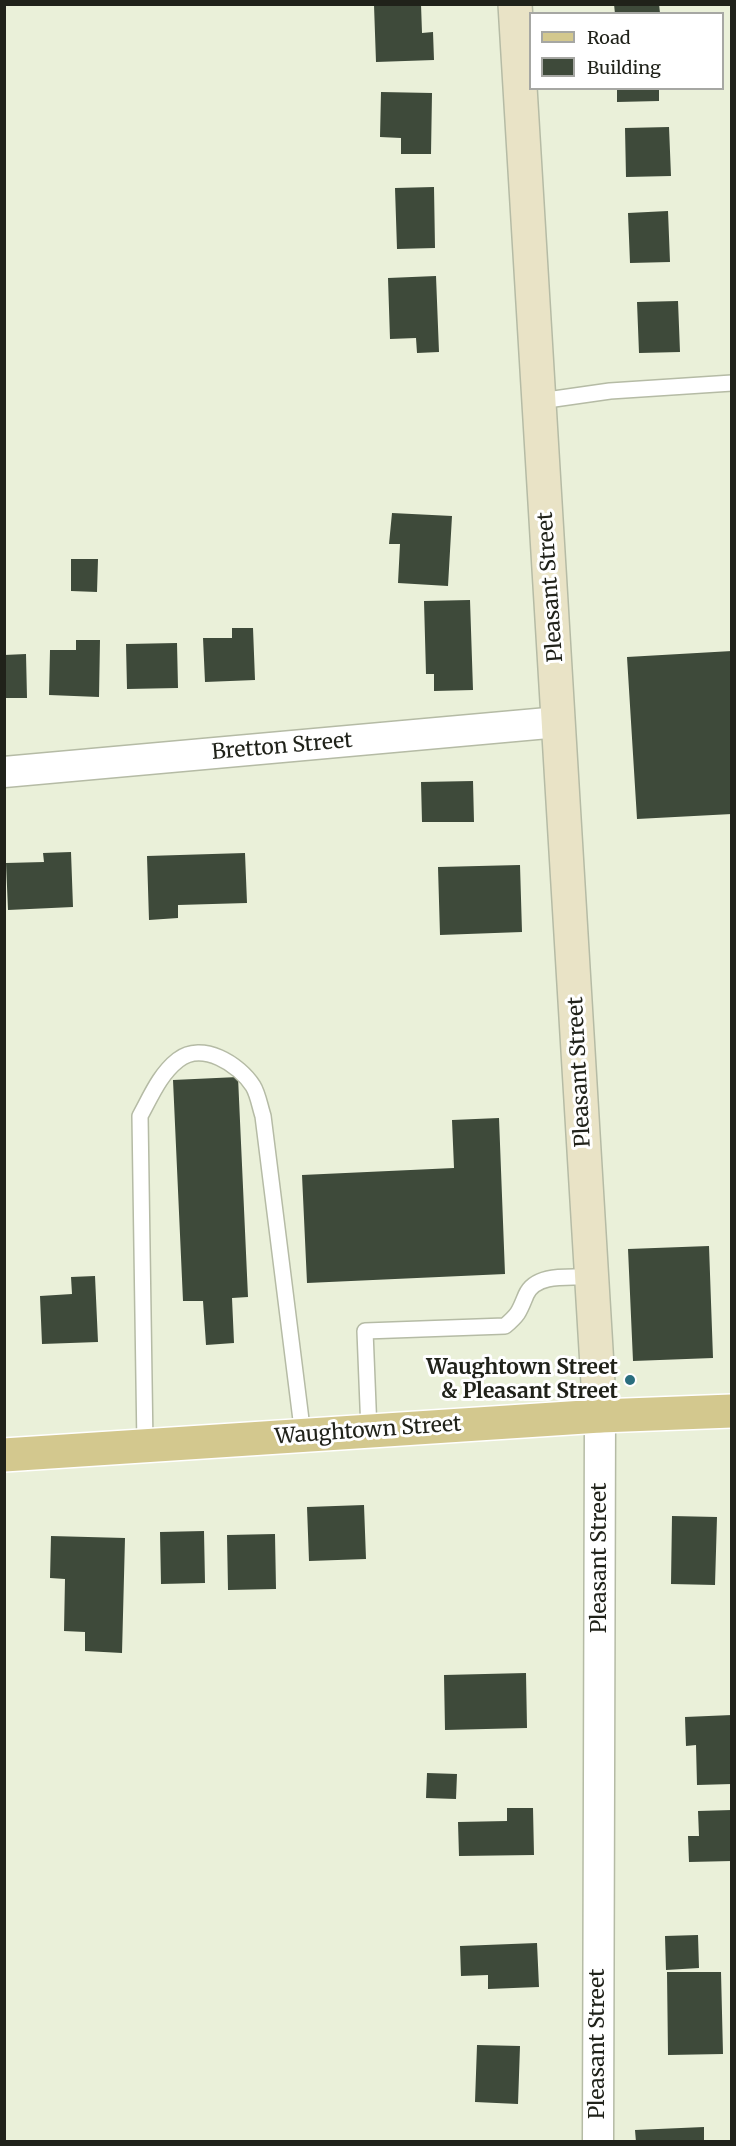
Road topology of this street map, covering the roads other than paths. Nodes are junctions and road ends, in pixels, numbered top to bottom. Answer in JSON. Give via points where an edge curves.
{"nodes":[{"id":1,"x":515,"y":4,"type":"edge"},
{"id":2,"x":732,"y":383,"type":"edge"},
{"id":3,"x":540,"y":401,"type":"junction"},
{"id":4,"x":559,"y":722,"type":"junction"},
{"id":5,"x":4,"y":772,"type":"edge"},
{"id":6,"x":592,"y":1277,"type":"junction"},
{"id":7,"x":732,"y":1411,"type":"edge"},
{"id":8,"x":600,"y":1416,"type":"junction"},
{"id":9,"x":369,"y":1431,"type":"junction"},
{"id":10,"x":303,"y":1436,"type":"junction"},
{"id":11,"x":145,"y":1446,"type":"junction"},
{"id":12,"x":4,"y":1455,"type":"edge"},
{"id":13,"x":598,"y":2142,"type":"edge"}],
"edges":[{"from":1,"to":3,"type":"street","name":"Pleasant Street"},
{"from":2,"to":3,"type":"lane","via":[[610,391]]},
{"from":3,"to":4,"type":"street","name":"Pleasant Street"},
{"from":4,"to":5,"type":"street","name":"Bretton Street"},
{"from":4,"to":6,"type":"street","name":"Pleasant Street"},
{"from":6,"to":8,"type":"street","name":"Pleasant Street"},
{"from":6,"to":9,"type":"lane","via":[[543,1279],[526,1293],[521,1312],[505,1326],[365,1331]]},
{"from":7,"to":8,"type":"main road","name":"Waughtown Street"},
{"from":8,"to":9,"type":"main road","name":"Waughtown Street"},
{"from":8,"to":13,"type":"street","name":"Pleasant Street"},
{"from":9,"to":10,"type":"main road","name":"Waughtown Street"},
{"from":10,"to":11,"type":"main road","name":"Waughtown Street"},
{"from":10,"to":11,"type":"lane","via":[[263,1116],[252,1086],[225,1059],[200,1052],[180,1058],[159,1080],[140,1116]]},
{"from":11,"to":12,"type":"main road","name":"Waughtown Street"}]}
